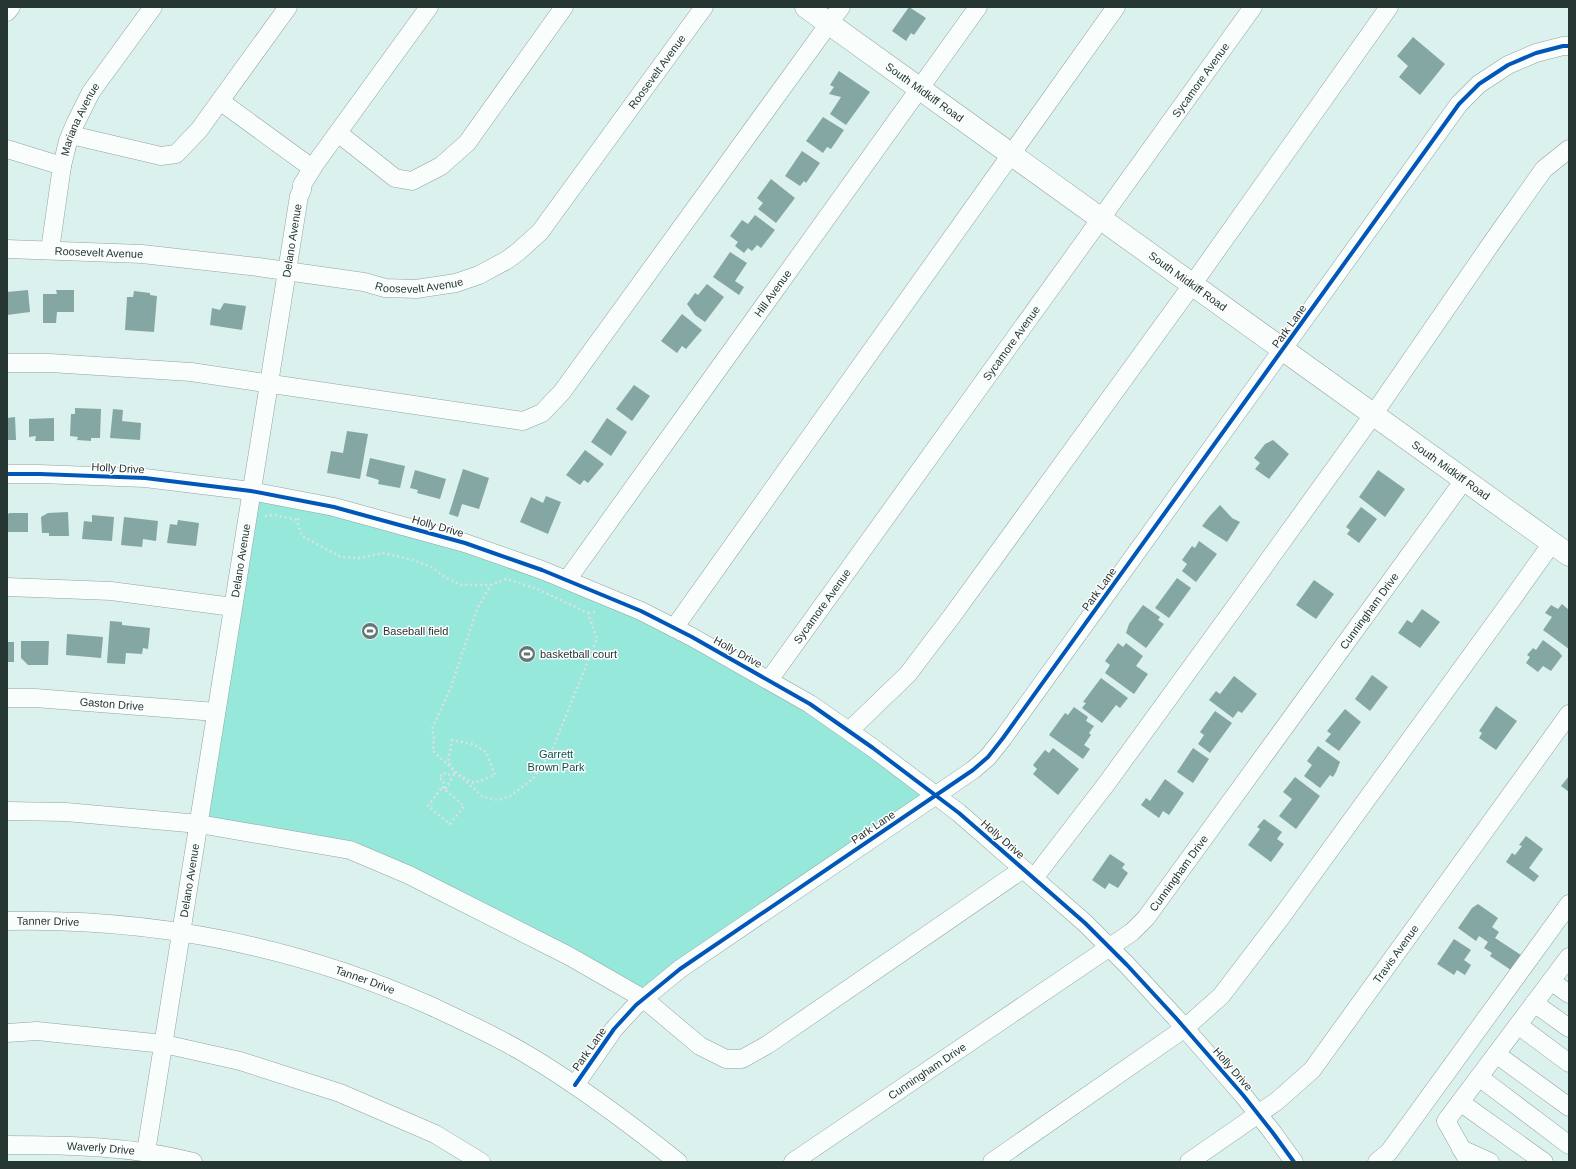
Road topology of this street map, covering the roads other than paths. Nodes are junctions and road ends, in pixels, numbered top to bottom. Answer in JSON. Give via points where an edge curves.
{"nodes":[{"id":1,"x":11,"y":7,"type":"edge"},
{"id":2,"x":153,"y":7,"type":"edge"},
{"id":3,"x":288,"y":7,"type":"edge"},
{"id":4,"x":429,"y":7,"type":"edge"},
{"id":5,"x":564,"y":7,"type":"edge"},
{"id":6,"x":704,"y":7,"type":"edge"},
{"id":7,"x":806,"y":7,"type":"edge"},
{"id":8,"x":978,"y":7,"type":"edge"},
{"id":9,"x":1116,"y":7,"type":"edge"},
{"id":10,"x":1253,"y":7,"type":"edge"},
{"id":11,"x":1389,"y":7,"type":"edge"},
{"id":12,"x":7,"y":12,"type":"edge"},
{"id":13,"x":835,"y":15,"type":"edge"},
{"id":14,"x":1569,"y":46,"type":"edge"},
{"id":15,"x":920,"y":88,"type":"junction"},
{"id":16,"x":220,"y":101,"type":"junction"},
{"id":17,"x":338,"y":133,"type":"junction"},
{"id":18,"x":71,"y":135,"type":"junction"},
{"id":19,"x":7,"y":149,"type":"edge"},
{"id":20,"x":1569,"y":149,"type":"edge"},
{"id":21,"x":1011,"y":154,"type":"junction"},
{"id":22,"x":62,"y":166,"type":"junction"},
{"id":23,"x":312,"y":168,"type":"junction"},
{"id":24,"x":1102,"y":218,"type":"junction"},
{"id":25,"x":7,"y":249,"type":"edge"},
{"id":26,"x":50,"y":250,"type":"junction"},
{"id":27,"x":287,"y":271,"type":"junction"},
{"id":28,"x":1192,"y":285,"type":"junction"},
{"id":29,"x":1283,"y":350,"type":"junction"},
{"id":30,"x":7,"y":363,"type":"edge"},
{"id":31,"x":269,"y":383,"type":"junction"},
{"id":32,"x":1374,"y":415,"type":"junction"},
{"id":33,"x":7,"y":474,"type":"edge"},
{"id":34,"x":1464,"y":480,"type":"junction"},
{"id":35,"x":251,"y":491,"type":"junction"},
{"id":36,"x":1552,"y":543,"type":"junction"},
{"id":37,"x":1569,"y":555,"type":"edge"},
{"id":38,"x":567,"y":580,"type":"junction"},
{"id":39,"x":7,"y":587,"type":"edge"},
{"id":40,"x":233,"y":607,"type":"junction"},
{"id":41,"x":674,"y":628,"type":"junction"},
{"id":42,"x":769,"y":680,"type":"junction"},
{"id":43,"x":7,"y":698,"type":"edge"},
{"id":44,"x":216,"y":712,"type":"junction"},
{"id":45,"x":1569,"y":714,"type":"edge"},
{"id":46,"x":849,"y":731,"type":"junction"},
{"id":47,"x":935,"y":796,"type":"junction"},
{"id":48,"x":7,"y":811,"type":"edge"},
{"id":49,"x":199,"y":824,"type":"junction"},
{"id":50,"x":1028,"y":874,"type":"junction"},
{"id":51,"x":1569,"y":904,"type":"edge"},
{"id":52,"x":7,"y":921,"type":"edge"},
{"id":53,"x":182,"y":932,"type":"junction"},
{"id":54,"x":1108,"y":947,"type":"junction"},
{"id":55,"x":1569,"y":958,"type":"edge"},
{"id":56,"x":1551,"y":981,"type":"junction"},
{"id":57,"x":1569,"y":994,"type":"edge"},
{"id":58,"x":644,"y":999,"type":"junction"},
{"id":59,"x":1534,"y":1003,"type":"junction"},
{"id":60,"x":1518,"y":1025,"type":"junction"},
{"id":61,"x":1185,"y":1028,"type":"junction"},
{"id":62,"x":1569,"y":1028,"type":"edge"},
{"id":63,"x":7,"y":1033,"type":"edge"},
{"id":64,"x":164,"y":1044,"type":"junction"},
{"id":65,"x":1496,"y":1054,"type":"junction"},
{"id":66,"x":1569,"y":1063,"type":"edge"},
{"id":67,"x":1479,"y":1077,"type":"junction"},
{"id":68,"x":575,"y":1085,"type":"junction"},
{"id":69,"x":1460,"y":1102,"type":"junction"},
{"id":70,"x":1569,"y":1107,"type":"edge"},
{"id":71,"x":1259,"y":1114,"type":"junction"},
{"id":72,"x":7,"y":1145,"type":"edge"},
{"id":73,"x":1569,"y":1145,"type":"edge"},
{"id":74,"x":146,"y":1152,"type":"junction"},
{"id":75,"x":1465,"y":1155,"type":"edge"},
{"id":76,"x":193,"y":1162,"type":"edge"},
{"id":77,"x":481,"y":1162,"type":"edge"},
{"id":78,"x":678,"y":1162,"type":"edge"},
{"id":79,"x":792,"y":1162,"type":"edge"},
{"id":80,"x":992,"y":1162,"type":"edge"},
{"id":81,"x":1189,"y":1162,"type":"edge"},
{"id":82,"x":1294,"y":1162,"type":"edge"},
{"id":83,"x":1377,"y":1162,"type":"edge"},
{"id":84,"x":1490,"y":1162,"type":"edge"},
{"id":85,"x":1544,"y":1162,"type":"edge"}],
"edges":[{"from":1,"to":12,"type":"street"},
{"from":2,"to":18,"type":"street","name":"Mariana Avenue","via":[[91,92]]},
{"from":3,"to":16,"type":"street"},
{"from":4,"to":17,"type":"street","name":"Delano Avenue"},
{"from":5,"to":17,"type":"street","via":[[467,143],[441,166],[412,181],[395,178]]},
{"from":6,"to":27,"type":"street","name":"Roosevelt Avenue","via":[[549,222],[527,245],[503,262],[479,275],[456,283],[416,289],[385,288],[364,282]]},
{"from":7,"to":13,"type":"main road","name":"South Midkiff Road"},
{"from":8,"to":15,"type":"street","name":"Hill Avenue"},
{"from":9,"to":21,"type":"street"},
{"from":10,"to":24,"type":"street","name":"Sycamore Avenue"},
{"from":11,"to":28,"type":"street"},
{"from":13,"to":15,"type":"main road","name":"South Midkiff Road"},
{"from":13,"to":31,"type":"street","via":[[562,392],[542,413],[523,421]]},
{"from":14,"to":29,"type":"street","name":"Park Lane","via":[[1536,53],[1508,65],[1479,84],[1459,104]]},
{"from":15,"to":21,"type":"main road","name":"South Midkiff Road"},
{"from":15,"to":38,"type":"street","name":"Hill Avenue"},
{"from":16,"to":18,"type":"street","via":[[199,130],[176,154],[160,156]]},
{"from":16,"to":23,"type":"street"},
{"from":17,"to":23,"type":"street","name":"Delano Avenue"},
{"from":18,"to":22,"type":"street","name":"Mariana Avenue"},
{"from":19,"to":22,"type":"street"},
{"from":20,"to":32,"type":"street","via":[[1544,169]]},
{"from":21,"to":24,"type":"main road","name":"South Midkiff Road"},
{"from":21,"to":41,"type":"street"},
{"from":22,"to":26,"type":"street","name":"Mariana Avenue"},
{"from":23,"to":27,"type":"street","name":"Delano Avenue","via":[[299,196]]},
{"from":24,"to":28,"type":"main road","name":"South Midkiff Road"},
{"from":24,"to":42,"type":"street","name":"Sycamore Avenue"},
{"from":25,"to":26,"type":"street","name":"Roosevelt Avenue"},
{"from":26,"to":27,"type":"street","name":"Roosevelt Avenue","via":[[142,254]]},
{"from":27,"to":31,"type":"street","name":"Delano Avenue"},
{"from":28,"to":29,"type":"main road","name":"South Midkiff Road"},
{"from":28,"to":46,"type":"street","via":[[908,674]]},
{"from":29,"to":32,"type":"main road","name":"South Midkiff Road"},
{"from":29,"to":47,"type":"street","name":"Park Lane","via":[[997,746],[973,770]]},
{"from":30,"to":31,"type":"street","via":[[50,363],[191,372]]},
{"from":31,"to":35,"type":"street","name":"Delano Avenue"},
{"from":32,"to":34,"type":"main road","name":"South Midkiff Road"},
{"from":32,"to":50,"type":"street","via":[[1106,783]]},
{"from":33,"to":35,"type":"street","name":"Holly Drive","via":[[145,478]]},
{"from":34,"to":36,"type":"main road","name":"South Midkiff Road"},
{"from":34,"to":54,"type":"street","name":"Cunningham Drive","via":[[1151,913],[1132,932]]},
{"from":35,"to":38,"type":"street","name":"Holly Drive","via":[[334,507],[412,528],[491,551]]},
{"from":35,"to":40,"type":"street","name":"Delano Avenue"},
{"from":36,"to":37,"type":"main road","name":"South Midkiff Road"},
{"from":36,"to":61,"type":"street","via":[[1282,916],[1221,996]]},
{"from":38,"to":41,"type":"street","name":"Holly Drive","via":[[641,611]]},
{"from":39,"to":40,"type":"street","via":[[111,591]]},
{"from":40,"to":44,"type":"street","name":"Delano Avenue"},
{"from":41,"to":42,"type":"street","name":"Holly Drive"},
{"from":42,"to":46,"type":"street","name":"Holly Drive"},
{"from":43,"to":44,"type":"street","name":"Gaston Drive"},
{"from":44,"to":49,"type":"street","name":"Delano Avenue"},
{"from":45,"to":71,"type":"street","name":"Travis Avenue","via":[[1312,1070],[1287,1094]]},
{"from":46,"to":47,"type":"street","name":"Holly Drive"},
{"from":47,"to":50,"type":"street","name":"Holly Drive","via":[[959,813]]},
{"from":47,"to":58,"type":"street","name":"Park Lane","via":[[680,969]]},
{"from":48,"to":49,"type":"street","via":[[66,812]]},
{"from":49,"to":53,"type":"street","name":"Delano Avenue"},
{"from":49,"to":58,"type":"street","via":[[350,850],[410,875],[553,947]]},
{"from":50,"to":54,"type":"street","name":"Holly Drive"},
{"from":50,"to":58,"type":"street","via":[[742,1059],[726,1059],[700,1046]]},
{"from":51,"to":83,"type":"street","via":[[1390,1152]]},
{"from":52,"to":53,"type":"street","name":"Tanner Drive","via":[[83,922]]},
{"from":53,"to":64,"type":"street","name":"Delano Avenue"},
{"from":53,"to":68,"type":"street","name":"Tanner Drive","via":[[286,954],[375,983],[481,1029],[527,1054]]},
{"from":54,"to":61,"type":"street","name":"Holly Drive"},
{"from":54,"to":79,"type":"street","name":"Cunningham Drive"},
{"from":55,"to":56,"type":"street"},
{"from":56,"to":57,"type":"street"},
{"from":56,"to":59,"type":"street"},
{"from":58,"to":68,"type":"street","name":"Park Lane","via":[[614,1029]]},
{"from":59,"to":60,"type":"street"},
{"from":59,"to":62,"type":"street"},
{"from":60,"to":65,"type":"street"},
{"from":60,"to":66,"type":"street"},
{"from":61,"to":71,"type":"street","name":"Holly Drive"},
{"from":61,"to":80,"type":"street"},
{"from":63,"to":64,"type":"street","via":[[37,1031]]},
{"from":64,"to":74,"type":"street","name":"Delano Avenue"},
{"from":64,"to":77,"type":"street","via":[[240,1061],[340,1093],[435,1134]]},
{"from":65,"to":67,"type":"street"},
{"from":65,"to":70,"type":"street"},
{"from":67,"to":69,"type":"street"},
{"from":67,"to":73,"type":"street"},
{"from":68,"to":78,"type":"street","name":"Tanner Drive","via":[[622,1117]]},
{"from":69,"to":75,"type":"street","via":[[1446,1121]]},
{"from":69,"to":85,"type":"street"},
{"from":71,"to":81,"type":"street","name":"Travis Avenue"},
{"from":71,"to":82,"type":"street","name":"Holly Drive"},
{"from":72,"to":74,"type":"street","name":"Waverly Drive","via":[[77,1146]]},
{"from":74,"to":76,"type":"street","name":"Waverly Drive"},
{"from":75,"to":84,"type":"street"}]}
